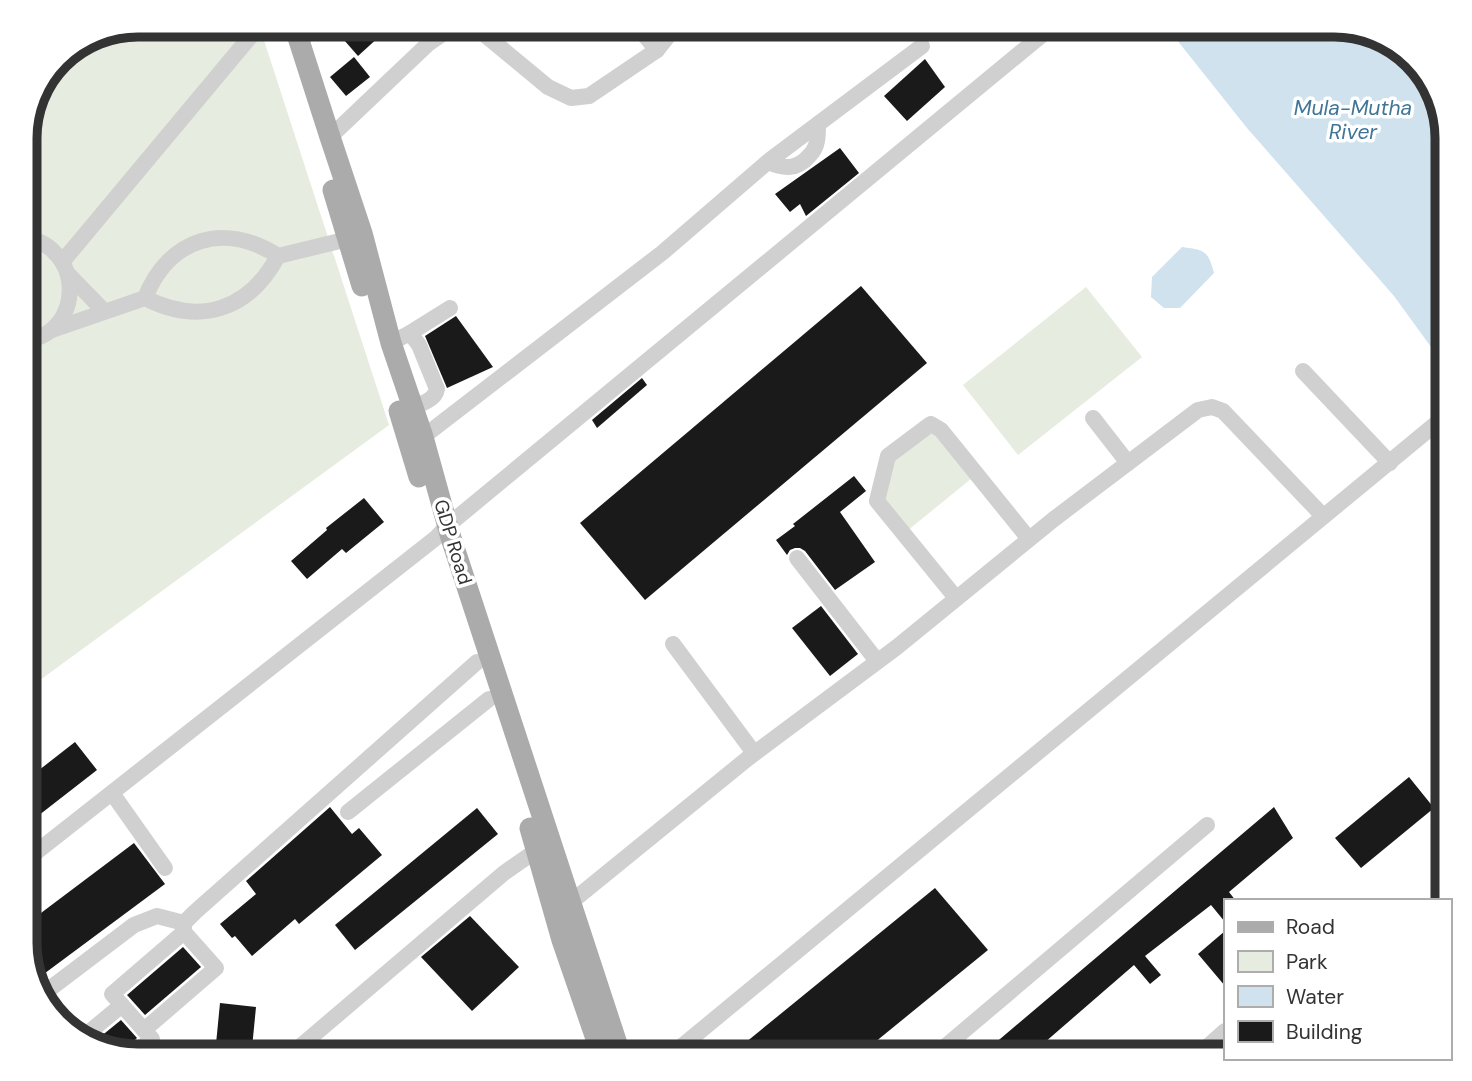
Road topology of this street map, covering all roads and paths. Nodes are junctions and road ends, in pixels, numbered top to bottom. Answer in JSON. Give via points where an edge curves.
{"nodes":[{"id":1,"x":250,"y":37,"type":"edge"},
{"id":2,"x":285,"y":37,"type":"edge"},
{"id":3,"x":298,"y":37,"type":"edge"},
{"id":4,"x":438,"y":37,"type":"edge"},
{"id":5,"x":488,"y":37,"type":"edge"},
{"id":6,"x":646,"y":37,"type":"edge"},
{"id":7,"x":667,"y":37,"type":"edge"},
{"id":8,"x":1038,"y":37,"type":"edge"},
{"id":9,"x":922,"y":46,"type":"dead end"},
{"id":10,"x":657,"y":50,"type":"junction"},
{"id":11,"x":330,"y":138,"type":"junction"},
{"id":12,"x":355,"y":236,"type":"junction"},
{"id":13,"x":37,"y":240,"type":"edge"},
{"id":14,"x":278,"y":256,"type":"junction"},
{"id":15,"x":66,"y":268,"type":"junction"},
{"id":16,"x":145,"y":298,"type":"junction"},
{"id":17,"x":450,"y":308,"type":"dead end"},
{"id":18,"x":104,"y":311,"type":"junction"},
{"id":19,"x":52,"y":330,"type":"junction"},
{"id":20,"x":400,"y":338,"type":"junction"},
{"id":21,"x":37,"y":339,"type":"edge"},
{"id":22,"x":1303,"y":371,"type":"dead end"},
{"id":23,"x":412,"y":408,"type":"junction"},
{"id":24,"x":1093,"y":418,"type":"dead end"},
{"id":25,"x":1435,"y":425,"type":"edge"},
{"id":26,"x":423,"y":437,"type":"junction"},
{"id":27,"x":1128,"y":463,"type":"junction"},
{"id":28,"x":1390,"y":463,"type":"junction"},
{"id":29,"x":1323,"y":516,"type":"junction"},
{"id":30,"x":442,"y":532,"type":"junction"},
{"id":31,"x":1029,"y":539,"type":"junction"},
{"id":32,"x":797,"y":558,"type":"dead end"},
{"id":33,"x":956,"y":598,"type":"junction"},
{"id":34,"x":673,"y":644,"type":"dead end"},
{"id":35,"x":877,"y":661,"type":"junction"},
{"id":36,"x":477,"y":662,"type":"junction"},
{"id":37,"x":489,"y":699,"type":"junction"},
{"id":38,"x":754,"y":753,"type":"junction"},
{"id":39,"x":112,"y":793,"type":"junction"},
{"id":40,"x":348,"y":812,"type":"dead end"},
{"id":41,"x":1207,"y":825,"type":"dead end"},
{"id":42,"x":537,"y":850,"type":"junction"},
{"id":43,"x":37,"y":852,"type":"edge"},
{"id":44,"x":165,"y":869,"type":"dead end"},
{"id":45,"x":569,"y":903,"type":"junction"},
{"id":46,"x":184,"y":927,"type":"junction"},
{"id":47,"x":48,"y":990,"type":"edge"},
{"id":48,"x":122,"y":1005,"type":"junction"},
{"id":49,"x":144,"y":1030,"type":"junction"},
{"id":50,"x":89,"y":1032,"type":"edge"},
{"id":51,"x":1224,"y":1032,"type":"edge"},
{"id":52,"x":146,"y":1044,"type":"edge"},
{"id":53,"x":303,"y":1044,"type":"edge"},
{"id":54,"x":598,"y":1044,"type":"edge"},
{"id":55,"x":617,"y":1044,"type":"edge"},
{"id":56,"x":685,"y":1044,"type":"edge"},
{"id":57,"x":948,"y":1044,"type":"edge"},
{"id":58,"x":1210,"y":1044,"type":"edge"}],
"edges":[{"from":1,"to":15,"type":"street"},
{"from":2,"to":12,"type":"main road"},
{"from":3,"to":11,"type":"main road","name":"GDP Road"},
{"from":4,"to":11,"type":"street"},
{"from":5,"to":10,"type":"street","via":[[548,87],[571,98],[589,96]]},
{"from":6,"to":10,"type":"street"},
{"from":7,"to":10,"type":"street"},
{"from":8,"to":30,"type":"street"},
{"from":9,"to":26,"type":"street","via":[[768,162],[662,253]]},
{"from":11,"to":12,"type":"main road","name":"GDP Road"},
{"from":12,"to":14,"type":"street"},
{"from":12,"to":20,"type":"main road","name":"GDP Road"},
{"from":12,"to":30,"type":"main road"},
{"from":13,"to":15,"type":"street","via":[[53,250]]},
{"from":14,"to":16,"type":"street","via":[[259,285],[230,305],[178,310]]},
{"from":14,"to":16,"type":"street","via":[[241,239],[200,241],[172,257]]},
{"from":15,"to":18,"type":"street"},
{"from":15,"to":19,"type":"street","via":[[71,290],[68,305]]},
{"from":16,"to":18,"type":"street"},
{"from":17,"to":20,"type":"street"},
{"from":18,"to":19,"type":"street"},
{"from":19,"to":21,"type":"street"},
{"from":20,"to":23,"type":"main road","name":"GDP Road"},
{"from":20,"to":23,"type":"street","via":[[419,345],[438,389],[433,398]]},
{"from":22,"to":28,"type":"street"},
{"from":23,"to":26,"type":"main road","name":"GDP Road"},
{"from":24,"to":27,"type":"street"},
{"from":25,"to":28,"type":"street"},
{"from":26,"to":30,"type":"main road","name":"GDP Road"},
{"from":27,"to":29,"type":"street","via":[[1198,410],[1212,407],[1223,411]]},
{"from":27,"to":31,"type":"street"},
{"from":28,"to":29,"type":"street"},
{"from":29,"to":56,"type":"street"},
{"from":30,"to":36,"type":"main road","via":[[453,591]]},
{"from":30,"to":39,"type":"street"},
{"from":30,"to":45,"type":"main road","name":"GDP Road"},
{"from":31,"to":33,"type":"street"},
{"from":31,"to":33,"type":"street","via":[[934,425],[888,456],[877,501]]},
{"from":32,"to":35,"type":"street"},
{"from":33,"to":35,"type":"street"},
{"from":34,"to":38,"type":"street"},
{"from":35,"to":38,"type":"street"},
{"from":36,"to":37,"type":"main road"},
{"from":36,"to":46,"type":"street"},
{"from":37,"to":40,"type":"street"},
{"from":37,"to":42,"type":"main road"},
{"from":38,"to":45,"type":"street"},
{"from":39,"to":43,"type":"street"},
{"from":39,"to":44,"type":"street"},
{"from":41,"to":57,"type":"street"},
{"from":42,"to":53,"type":"street"},
{"from":42,"to":54,"type":"main road"},
{"from":45,"to":55,"type":"main road","name":"GDP Road"},
{"from":46,"to":47,"type":"street","via":[[157,916],[134,925]]},
{"from":46,"to":48,"type":"street","via":[[112,994]]},
{"from":46,"to":49,"type":"street","via":[[216,968]]},
{"from":48,"to":49,"type":"street"},
{"from":48,"to":50,"type":"street"},
{"from":49,"to":52,"type":"street","via":[[152,1039]]},
{"from":51,"to":58,"type":"street"}]}
